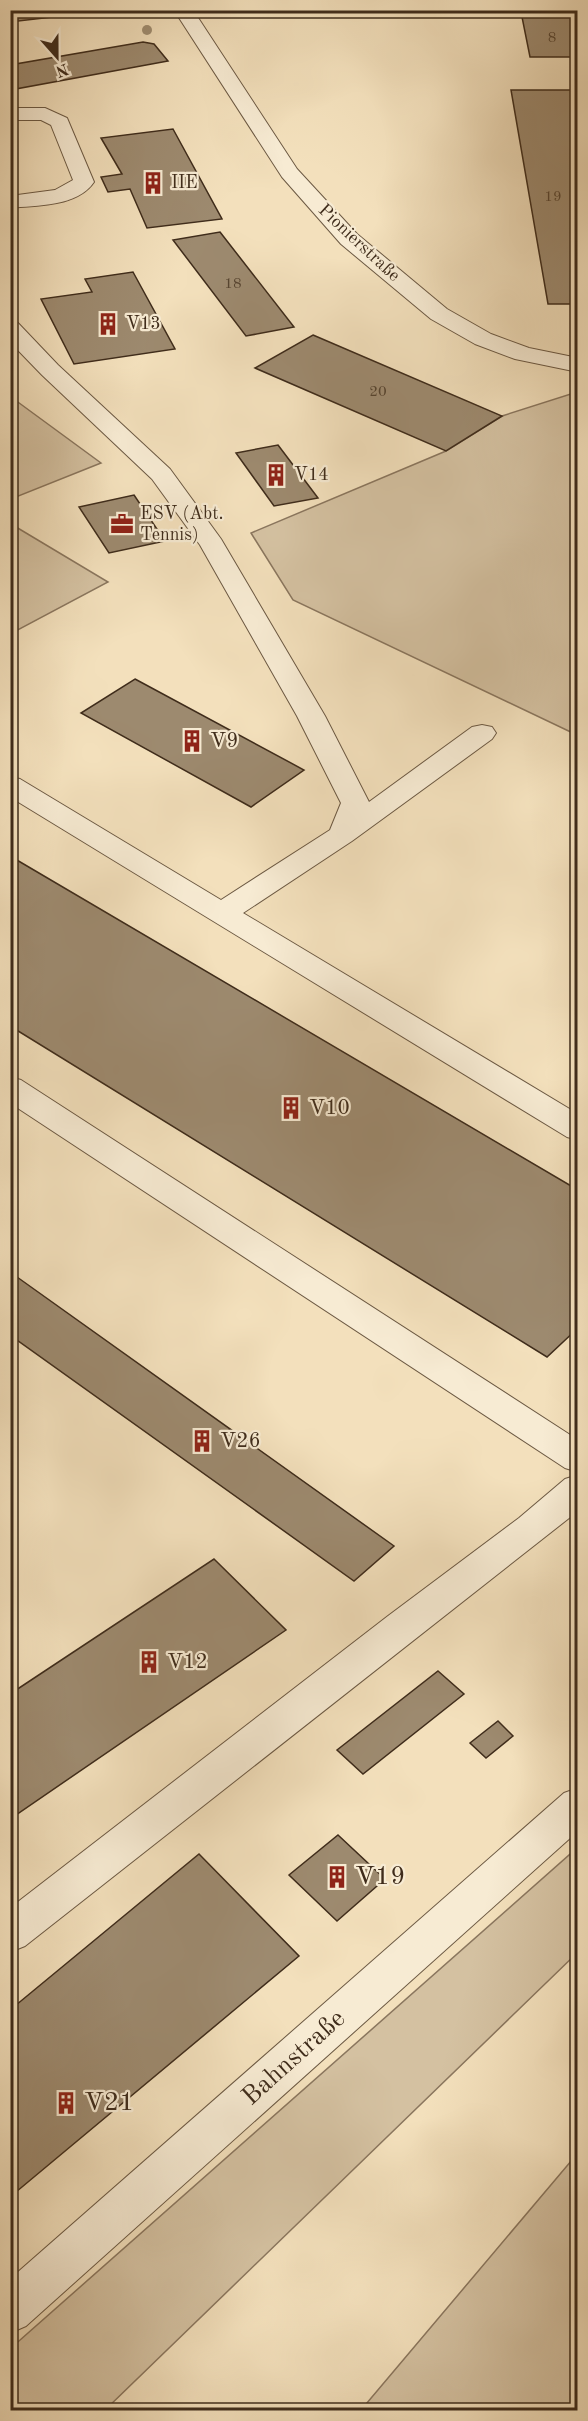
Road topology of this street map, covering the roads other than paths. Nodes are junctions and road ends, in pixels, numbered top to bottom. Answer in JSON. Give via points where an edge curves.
{"nodes":[{"id":1,"x":183,"y":10,"type":"edge"},
{"id":2,"x":10,"y":114,"type":"edge"},
{"id":3,"x":10,"y":202,"type":"edge"},
{"id":4,"x":10,"y":328,"type":"edge"},
{"id":5,"x":578,"y":365,"type":"edge"},
{"id":6,"x":482,"y":733,"type":"dead end"},
{"id":7,"x":10,"y":785,"type":"edge"},
{"id":8,"x":342,"y":834,"type":"junction"},
{"id":9,"x":222,"y":914,"type":"junction"},
{"id":10,"x":10,"y":1088,"type":"edge"},
{"id":11,"x":578,"y":1129,"type":"edge"},
{"id":12,"x":578,"y":1458,"type":"edge"},
{"id":13,"x":578,"y":1489,"type":"edge"},
{"id":14,"x":578,"y":1805,"type":"edge"},
{"id":15,"x":10,"y":1933,"type":"edge"},
{"id":16,"x":10,"y":2310,"type":"edge"}],
"edges":[{"from":1,"to":5,"type":"street","name":"Pionierstraße","via":[[289,173],[349,239],[439,314],[483,339],[523,354]]},
{"from":2,"to":3,"type":"street","via":[[45,114],[60,122],[84,182],[60,196]]},
{"from":4,"to":8,"type":"street","via":[[161,474],[212,544],[311,716],[354,803]]},
{"from":6,"to":8,"type":"street"},
{"from":7,"to":9,"type":"street"},
{"from":8,"to":9,"type":"street"},
{"from":9,"to":11,"type":"street"},
{"from":10,"to":12,"type":"street"},
{"from":13,"to":15,"type":"street"},
{"from":14,"to":16,"type":"street","name":"Bahnstraße"}]}
